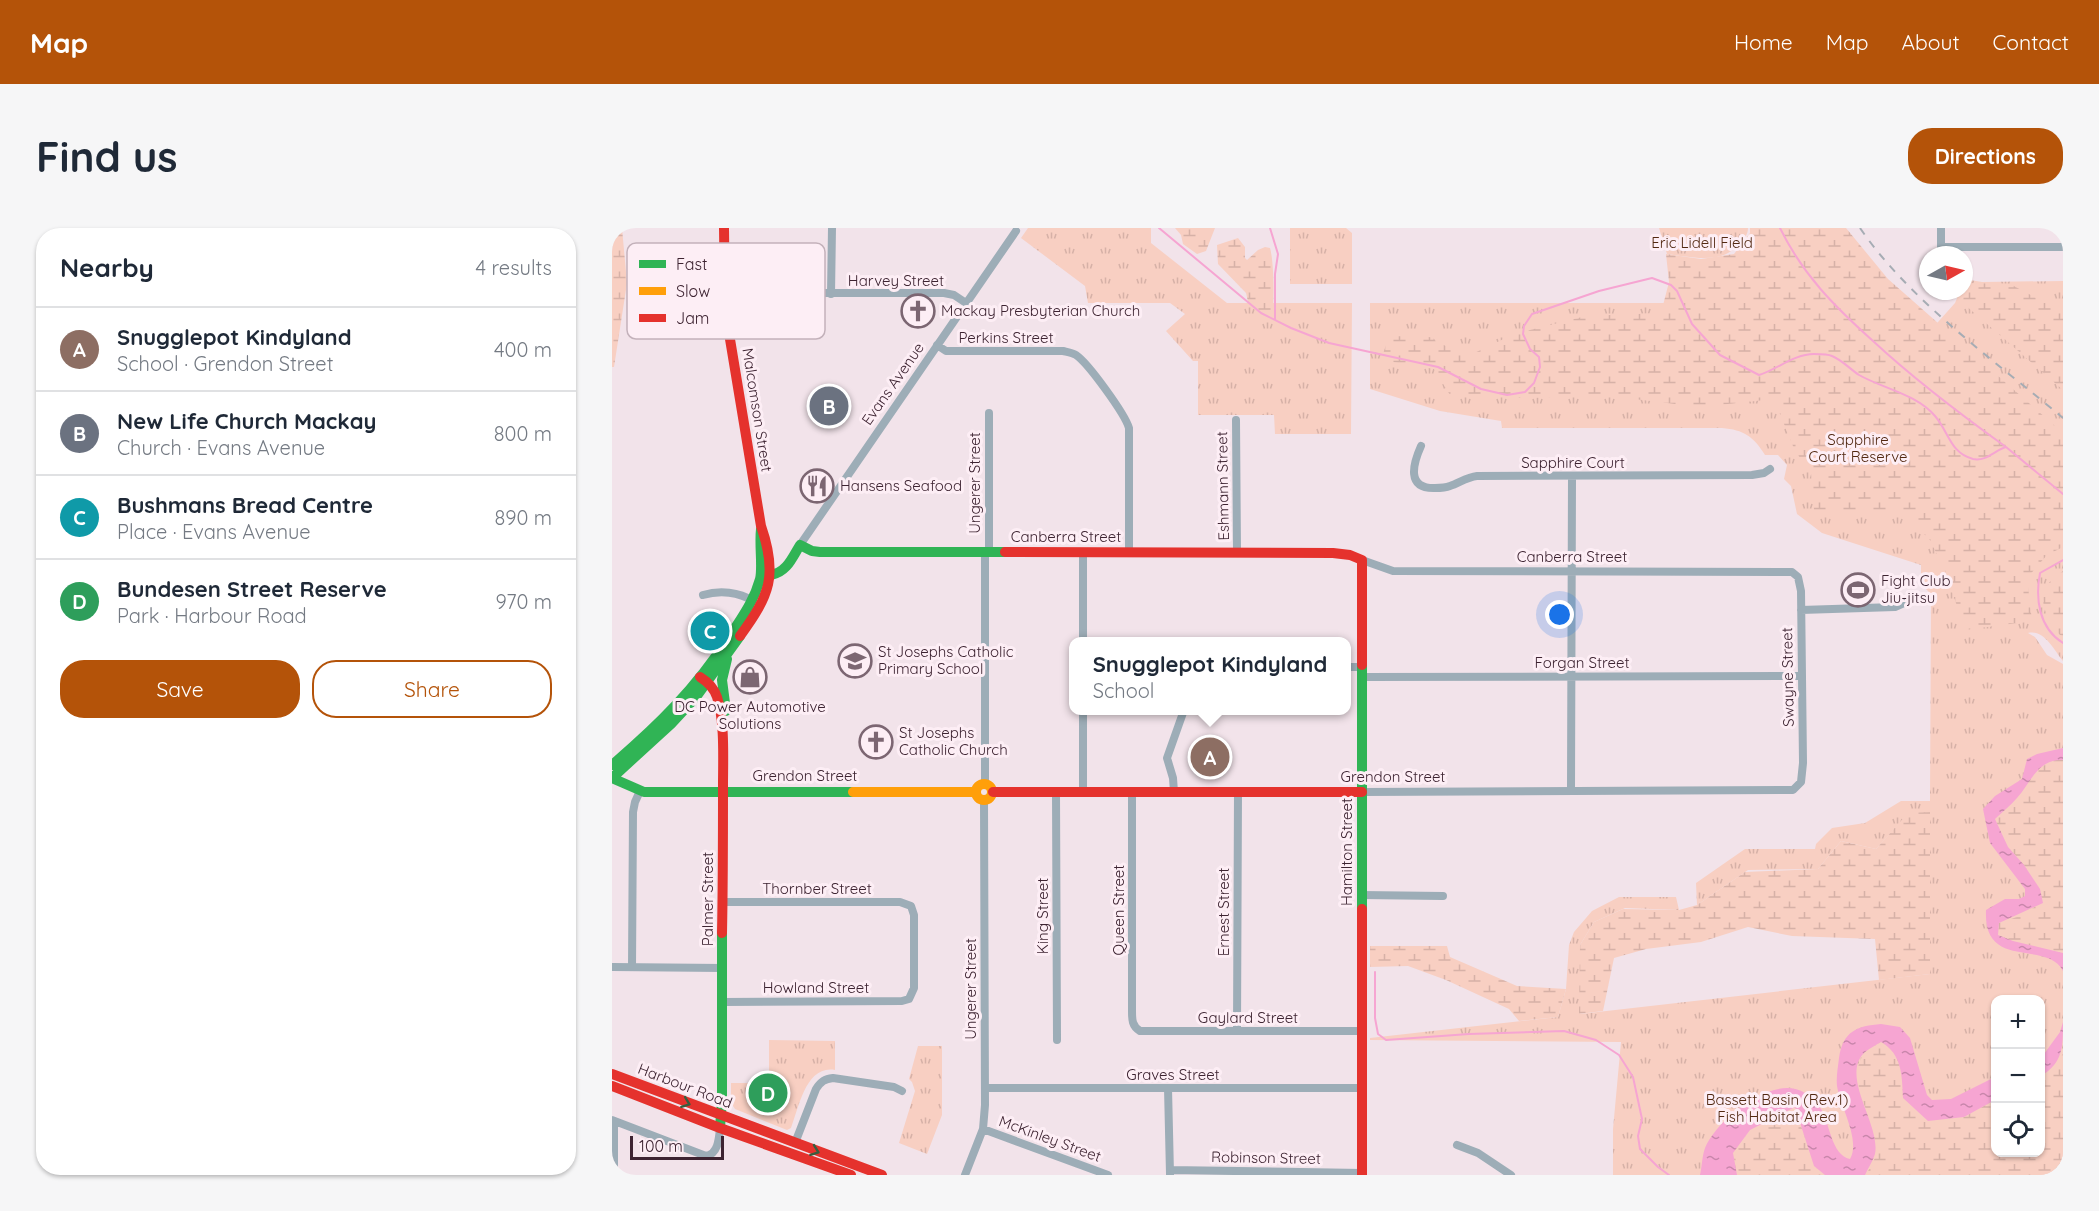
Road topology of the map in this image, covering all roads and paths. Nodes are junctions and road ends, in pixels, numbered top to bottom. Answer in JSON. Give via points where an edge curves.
{"nodes":[{"id":1,"x":832,"y":228,"type":"edge"},
{"id":2,"x":1941,"y":228,"type":"edge"},
{"id":3,"x":1016,"y":231,"type":"dead end"},
{"id":4,"x":1941,"y":246,"type":"edge"},
{"id":5,"x":2063,"y":247,"type":"edge"},
{"id":6,"x":1973,"y":250,"type":"edge"},
{"id":7,"x":825,"y":294,"type":"edge"},
{"id":8,"x":831,"y":294,"type":"junction"},
{"id":9,"x":966,"y":303,"type":"junction"},
{"id":10,"x":731,"y":339,"type":"edge"},
{"id":11,"x":937,"y":345,"type":"junction"},
{"id":12,"x":989,"y":413,"type":"dead end"},
{"id":13,"x":1236,"y":420,"type":"dead end"},
{"id":14,"x":1421,"y":446,"type":"dead end"},
{"id":15,"x":1770,"y":469,"type":"dead end"},
{"id":16,"x":1572,"y":477,"type":"junction"},
{"id":17,"x":797,"y":549,"type":"junction"},
{"id":18,"x":987,"y":552,"type":"junction"},
{"id":19,"x":1083,"y":552,"type":"junction"},
{"id":20,"x":1129,"y":552,"type":"junction"},
{"id":21,"x":1238,"y":552,"type":"junction"},
{"id":22,"x":1362,"y":560,"type":"junction"},
{"id":23,"x":1783,"y":571,"type":"joint"},
{"id":24,"x":1573,"y":572,"type":"junction"},
{"id":25,"x":763,"y":580,"type":"junction"},
{"id":26,"x":703,"y":595,"type":"dead end"},
{"id":27,"x":1913,"y":599,"type":"dead end"},
{"id":28,"x":1801,"y":610,"type":"junction"},
{"id":29,"x":1083,"y":637,"type":"edge"},
{"id":30,"x":729,"y":651,"type":"junction"},
{"id":31,"x":1351,"y":668,"type":"edge"},
{"id":32,"x":1362,"y":672,"type":"junction"},
{"id":33,"x":1802,"y":676,"type":"junction"},
{"id":34,"x":706,"y":677,"type":"junction"},
{"id":35,"x":1573,"y":677,"type":"junction"},
{"id":36,"x":723,"y":686,"type":"junction"},
{"id":37,"x":696,"y":697,"type":"junction"},
{"id":38,"x":720,"y":711,"type":"junction"},
{"id":39,"x":1083,"y":715,"type":"edge"},
{"id":40,"x":1183,"y":715,"type":"edge"},
{"id":41,"x":723,"y":751,"type":"junction"},
{"id":42,"x":614,"y":770,"type":"edge"},
{"id":43,"x":636,"y":789,"type":"junction"},
{"id":44,"x":984,"y":789,"type":"junction"},
{"id":45,"x":1572,"y":790,"type":"junction"},
{"id":46,"x":1793,"y":790,"type":"joint"},
{"id":47,"x":723,"y":791,"type":"junction"},
{"id":48,"x":1056,"y":792,"type":"junction"},
{"id":49,"x":1083,"y":792,"type":"junction"},
{"id":50,"x":1132,"y":792,"type":"junction"},
{"id":51,"x":1174,"y":792,"type":"junction"},
{"id":52,"x":1238,"y":792,"type":"junction"},
{"id":53,"x":1362,"y":792,"type":"junction"},
{"id":54,"x":984,"y":801,"type":"joint"},
{"id":55,"x":1361,"y":895,"type":"junction"},
{"id":56,"x":1443,"y":896,"type":"dead end"},
{"id":57,"x":723,"y":902,"type":"junction"},
{"id":58,"x":612,"y":967,"type":"edge"},
{"id":59,"x":632,"y":967,"type":"junction"},
{"id":60,"x":723,"y":968,"type":"junction"},
{"id":61,"x":909,"y":999,"type":"joint"},
{"id":62,"x":723,"y":1002,"type":"junction"},
{"id":63,"x":1136,"y":1028,"type":"joint"},
{"id":64,"x":1237,"y":1031,"type":"junction"},
{"id":65,"x":1362,"y":1031,"type":"junction"},
{"id":66,"x":1056,"y":1040,"type":"dead end"},
{"id":67,"x":612,"y":1074,"type":"edge"},
{"id":68,"x":612,"y":1086,"type":"edge"},
{"id":69,"x":985,"y":1088,"type":"junction"},
{"id":70,"x":1168,"y":1088,"type":"junction"},
{"id":71,"x":1362,"y":1088,"type":"junction"},
{"id":72,"x":902,"y":1091,"type":"dead end"},
{"id":73,"x":721,"y":1116,"type":"junction"},
{"id":74,"x":613,"y":1121,"type":"edge"},
{"id":75,"x":720,"y":1128,"type":"junction"},
{"id":76,"x":983,"y":1129,"type":"junction"},
{"id":77,"x":795,"y":1143,"type":"junction"},
{"id":78,"x":1456,"y":1145,"type":"dead end"},
{"id":79,"x":1170,"y":1172,"type":"edge"},
{"id":80,"x":1362,"y":1174,"type":"edge"},
{"id":81,"x":614,"y":1175,"type":"edge"},
{"id":82,"x":851,"y":1175,"type":"edge"},
{"id":83,"x":882,"y":1175,"type":"edge"},
{"id":84,"x":965,"y":1175,"type":"edge"},
{"id":85,"x":1108,"y":1175,"type":"edge"},
{"id":86,"x":1511,"y":1175,"type":"edge"}],
"edges":[{"from":1,"to":8,"type":"street"},
{"from":2,"to":4,"type":"street"},
{"from":3,"to":9,"type":"street","name":"Evans Avenue"},
{"from":5,"to":6,"type":"street"},
{"from":7,"to":8,"type":"street","name":"Harvey Street"},
{"from":8,"to":9,"type":"street","name":"Harvey Street","via":[[945,293]]},
{"from":9,"to":11,"type":"street","name":"Evans Avenue"},
{"from":10,"to":25,"type":"street","name":"Malcomson Street","via":[[767,544]]},
{"from":11,"to":17,"type":"street","name":"Evans Avenue"},
{"from":11,"to":20,"type":"street","name":"Perkins Street","via":[[946,351],[1063,351],[1075,354],[1083,362],[1123,413],[1129,428]]},
{"from":12,"to":18,"type":"street","name":"Ungerer Street"},
{"from":13,"to":21,"type":"street","name":"Eshmann Street"},
{"from":14,"to":16,"type":"street","name":"Sapphire Court","via":[[1415,460],[1415,478],[1424,488],[1447,488],[1477,476]]},
{"from":15,"to":16,"type":"street","name":"Sapphire Court","via":[[1752,475]]},
{"from":16,"to":24,"type":"street"},
{"from":17,"to":18,"type":"street","name":"Canberra Street"},
{"from":17,"to":25,"type":"street"},
{"from":18,"to":19,"type":"street","name":"Canberra Street"},
{"from":18,"to":44,"type":"street","name":"Ungerer Street"},
{"from":19,"to":20,"type":"street","name":"Canberra Street"},
{"from":19,"to":29,"type":"street"},
{"from":20,"to":21,"type":"street","name":"Canberra Street"},
{"from":21,"to":22,"type":"street","name":"Canberra Street","via":[[1333,553]]},
{"from":22,"to":24,"type":"street","name":"Canberra Street","via":[[1393,571]]},
{"from":22,"to":32,"type":"street","name":"Hamilton Street"},
{"from":23,"to":24,"type":"street","name":"Canberra Street"},
{"from":23,"to":28,"type":"street","name":"Swayne Street","via":[[1798,577]]},
{"from":24,"to":35,"type":"street"},
{"from":25,"to":26,"type":"street","via":[[742,594]]},
{"from":25,"to":30,"type":"street","via":[[759,610]]},
{"from":25,"to":34,"type":"street"},
{"from":27,"to":28,"type":"street","via":[[1895,607]]},
{"from":28,"to":33,"type":"street","name":"Swayne Street"},
{"from":30,"to":34,"type":"street"},
{"from":30,"to":36,"type":"street"},
{"from":31,"to":32,"type":"street","name":"Forgan Street"},
{"from":32,"to":35,"type":"street","name":"Forgan Street"},
{"from":32,"to":53,"type":"street","name":"Hamilton Street"},
{"from":33,"to":35,"type":"street","name":"Forgan Street"},
{"from":33,"to":46,"type":"street","name":"Swayne Street","via":[[1802,774],[1801,782]]},
{"from":34,"to":36,"type":"street"},
{"from":34,"to":37,"type":"street"},
{"from":34,"to":38,"type":"street","name":"Palmer Street","via":[[717,695]]},
{"from":34,"to":42,"type":"street"},
{"from":35,"to":45,"type":"street"},
{"from":36,"to":41,"type":"street"},
{"from":37,"to":38,"type":"street","via":[[710,699]]},
{"from":37,"to":42,"type":"street","via":[[671,724]]},
{"from":38,"to":41,"type":"street","name":"Palmer Street"},
{"from":39,"to":49,"type":"street"},
{"from":40,"to":51,"type":"street","via":[[1167,758]]},
{"from":41,"to":47,"type":"street","name":"Palmer Street"},
{"from":42,"to":43,"type":"street"},
{"from":43,"to":47,"type":"street","name":"Grendon Street"},
{"from":43,"to":59,"type":"street"},
{"from":44,"to":47,"type":"street","name":"Grendon Street"},
{"from":44,"to":48,"type":"street","name":"Grendon Street"},
{"from":44,"to":54,"type":"street","via":[[980,799]]},
{"from":45,"to":46,"type":"street","name":"Grendon Street"},
{"from":45,"to":53,"type":"street","name":"Grendon Street"},
{"from":47,"to":57,"type":"street","name":"Palmer Street"},
{"from":48,"to":49,"type":"street","name":"Grendon Street"},
{"from":48,"to":66,"type":"street","name":"King Street"},
{"from":49,"to":50,"type":"street","name":"Grendon Street"},
{"from":50,"to":51,"type":"street","name":"Grendon Street"},
{"from":50,"to":63,"type":"street","name":"Queen Street","via":[[1132,1011]]},
{"from":51,"to":52,"type":"street","name":"Grendon Street"},
{"from":52,"to":53,"type":"street","name":"Grendon Street"},
{"from":52,"to":64,"type":"street","name":"Ernest Street"},
{"from":53,"to":55,"type":"street","name":"Hamilton Street"},
{"from":54,"to":69,"type":"street","name":"Ungerer Street"},
{"from":55,"to":56,"type":"street"},
{"from":55,"to":65,"type":"street","name":"Hamilton Street"},
{"from":57,"to":60,"type":"street","name":"Palmer Street"},
{"from":57,"to":61,"type":"street","name":"Thornber Street","via":[[900,902],[911,906],[914,988]]},
{"from":58,"to":59,"type":"street"},
{"from":59,"to":60,"type":"street"},
{"from":60,"to":62,"type":"street","name":"Palmer Street"},
{"from":61,"to":62,"type":"street","name":"Howland Street"},
{"from":62,"to":73,"type":"street","name":"Palmer Street"},
{"from":63,"to":64,"type":"street","name":"Gaylard Street"},
{"from":64,"to":65,"type":"street","name":"Gaylard Street"},
{"from":65,"to":71,"type":"street","name":"Hamilton Street"},
{"from":67,"to":73,"type":"street","name":"Harbour Road","one_way":true},
{"from":68,"to":75,"type":"street","name":"Harbour Road"},
{"from":69,"to":70,"type":"street","name":"Graves Street"},
{"from":69,"to":76,"type":"street","name":"Ungerer Street"},
{"from":70,"to":71,"type":"street","name":"Graves Street"},
{"from":70,"to":79,"type":"street"},
{"from":71,"to":80,"type":"street","name":"Hamilton Street"},
{"from":72,"to":77,"type":"street","via":[[827,1078],[816,1089]]},
{"from":73,"to":75,"type":"street","name":"Palmer Street"},
{"from":73,"to":77,"type":"street","name":"Harbour Road"},
{"from":74,"to":75,"type":"street","via":[[706,1156],[715,1152]]},
{"from":74,"to":81,"type":"street"},
{"from":75,"to":82,"type":"street","name":"Harbour Road"},
{"from":76,"to":84,"type":"street","name":"Ungerer Street"},
{"from":76,"to":85,"type":"street","name":"McKinley Street"},
{"from":77,"to":83,"type":"street","name":"Harbour Road","one_way":true},
{"from":78,"to":86,"type":"street","via":[[1478,1153]]},
{"from":79,"to":80,"type":"street","name":"Robinson Street"}]}
